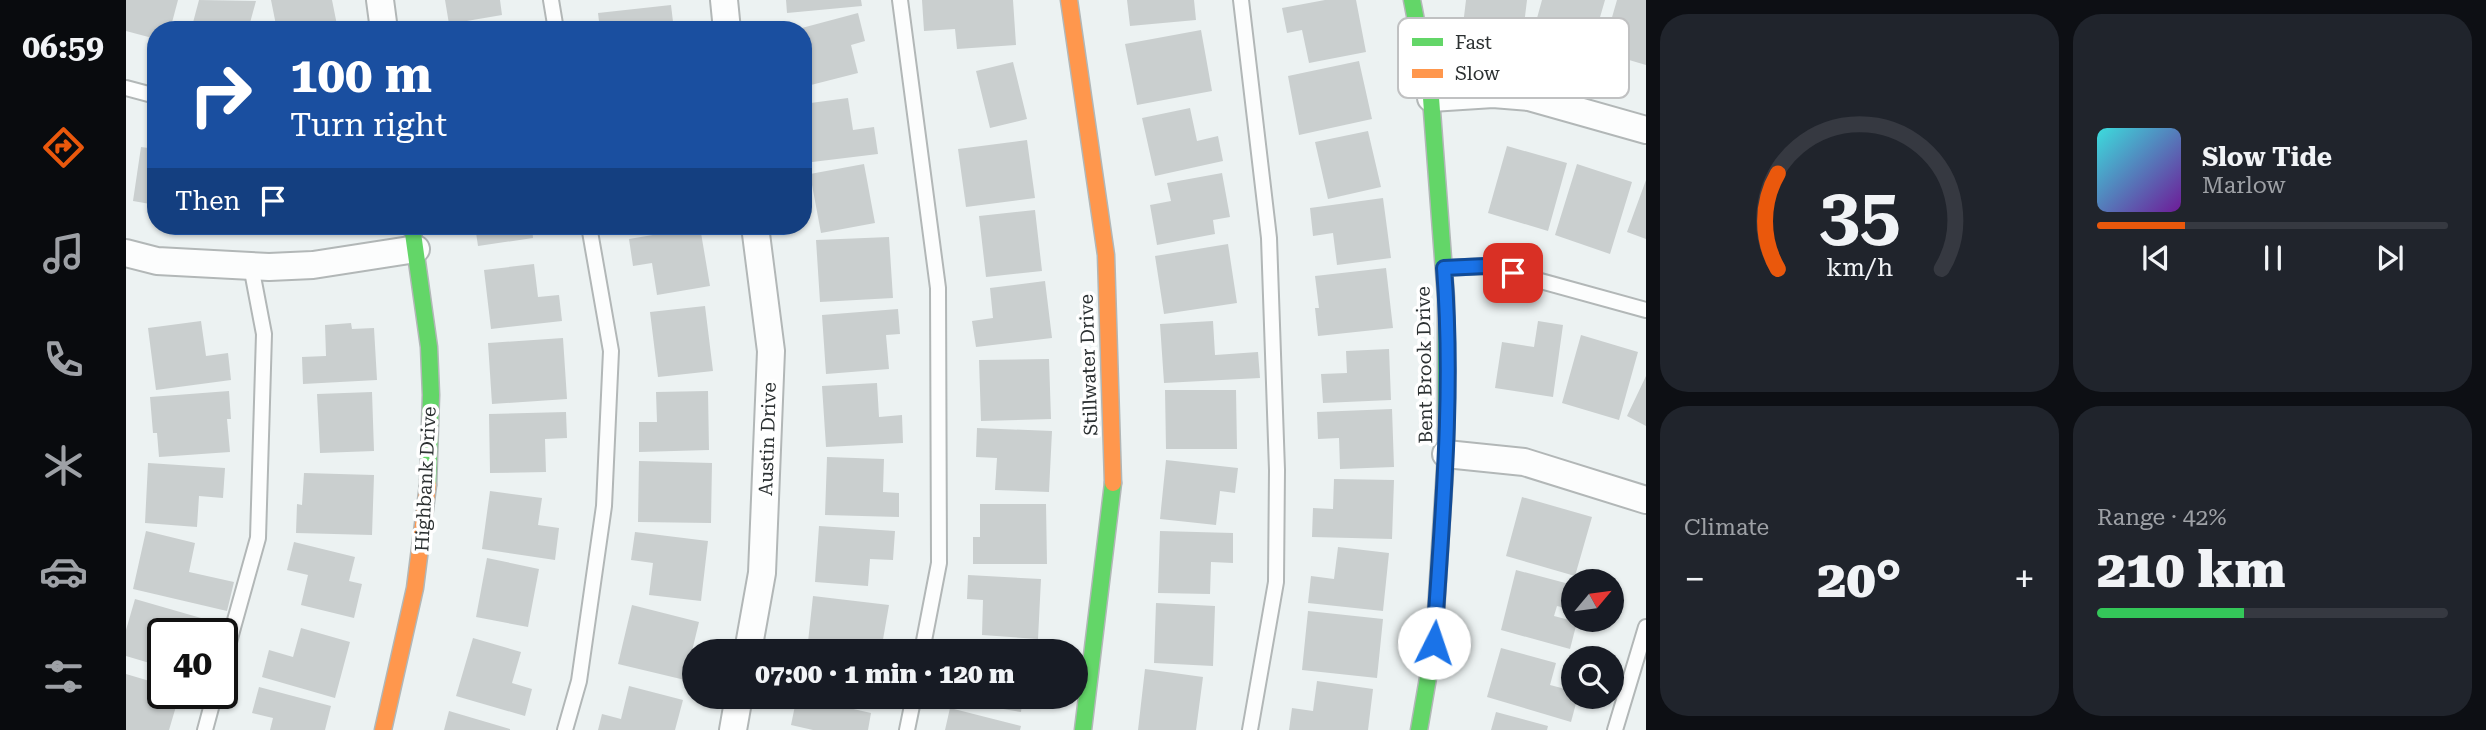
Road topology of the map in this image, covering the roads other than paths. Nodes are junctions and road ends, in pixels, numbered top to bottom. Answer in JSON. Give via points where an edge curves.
{"nodes":[{"id":1,"x":380,"y":0,"type":"edge"},
{"id":2,"x":551,"y":0,"type":"edge"},
{"id":3,"x":724,"y":0,"type":"edge"},
{"id":4,"x":900,"y":0,"type":"edge"},
{"id":5,"x":1069,"y":0,"type":"edge"},
{"id":6,"x":1241,"y":0,"type":"edge"},
{"id":7,"x":1412,"y":0,"type":"edge"},
{"id":8,"x":1415,"y":18,"type":"edge"},
{"id":9,"x":383,"y":21,"type":"edge"},
{"id":10,"x":554,"y":21,"type":"edge"},
{"id":11,"x":726,"y":21,"type":"edge"},
{"id":12,"x":126,"y":88,"type":"edge"},
{"id":13,"x":147,"y":94,"type":"edge"},
{"id":14,"x":1431,"y":98,"type":"edge"},
{"id":15,"x":1533,"y":98,"type":"edge"},
{"id":16,"x":1646,"y":130,"type":"edge"},
{"id":17,"x":591,"y":235,"type":"edge"},
{"id":18,"x":756,"y":235,"type":"edge"},
{"id":19,"x":414,"y":237,"type":"edge"},
{"id":20,"x":126,"y":253,"type":"edge"},
{"id":21,"x":251,"y":266,"type":"junction"},
{"id":22,"x":1444,"y":268,"type":"junction"},
{"id":23,"x":1646,"y":310,"type":"edge"},
{"id":24,"x":1446,"y":454,"type":"junction"},
{"id":25,"x":1646,"y":500,"type":"edge"},
{"id":26,"x":236,"y":618,"type":"edge"},
{"id":27,"x":1646,"y":626,"type":"edge"},
{"id":28,"x":750,"y":639,"type":"edge"},
{"id":29,"x":924,"y":639,"type":"edge"},
{"id":30,"x":211,"y":709,"type":"edge"},
{"id":31,"x":737,"y":709,"type":"edge"},
{"id":32,"x":911,"y":709,"type":"edge"},
{"id":33,"x":205,"y":730,"type":"edge"},
{"id":34,"x":383,"y":730,"type":"edge"},
{"id":35,"x":565,"y":730,"type":"edge"},
{"id":36,"x":733,"y":730,"type":"edge"},
{"id":37,"x":907,"y":730,"type":"edge"},
{"id":38,"x":1083,"y":730,"type":"edge"},
{"id":39,"x":1250,"y":730,"type":"edge"},
{"id":40,"x":1419,"y":730,"type":"edge"},
{"id":41,"x":1615,"y":730,"type":"edge"}],
"edges":[{"from":1,"to":9,"type":"street"},
{"from":2,"to":10,"type":"lane"},
{"from":3,"to":11,"type":"street"},
{"from":4,"to":29,"type":"lane","via":[[939,289],[939,563]]},
{"from":5,"to":38,"type":"street","name":"Stillwater Drive","via":[[1106,255],[1113,480]]},
{"from":6,"to":39,"type":"lane","via":[[1269,238],[1277,470],[1276,582]]},
{"from":7,"to":8,"type":"street","name":"Bent Brook Drive"},
{"from":12,"to":13,"type":"lane"},
{"from":14,"to":22,"type":"street","name":"Bent Brook Drive"},
{"from":15,"to":16,"type":"street"},
{"from":17,"to":35,"type":"lane","via":[[611,351],[604,506],[579,681]]},
{"from":18,"to":28,"type":"street","name":"Austin Drive","via":[[771,351],[762,573]]},
{"from":19,"to":21,"type":"street","via":[[313,265]]},
{"from":19,"to":34,"type":"street","name":"Highbank Drive","via":[[429,346],[431,440],[421,556]]},
{"from":20,"to":21,"type":"street","via":[[157,261]]},
{"from":21,"to":26,"type":"lane","via":[[264,334],[258,537]]},
{"from":22,"to":23,"type":"lane","via":[[1486,266]]},
{"from":22,"to":24,"type":"street","name":"Bent Brook Drive"},
{"from":24,"to":25,"type":"street","via":[[1524,462]]},
{"from":24,"to":40,"type":"street","name":"Bent Brook Drive","via":[[1434,643]]},
{"from":27,"to":41,"type":"lane"},
{"from":30,"to":33,"type":"lane"},
{"from":31,"to":36,"type":"street"},
{"from":32,"to":37,"type":"lane"}]}
